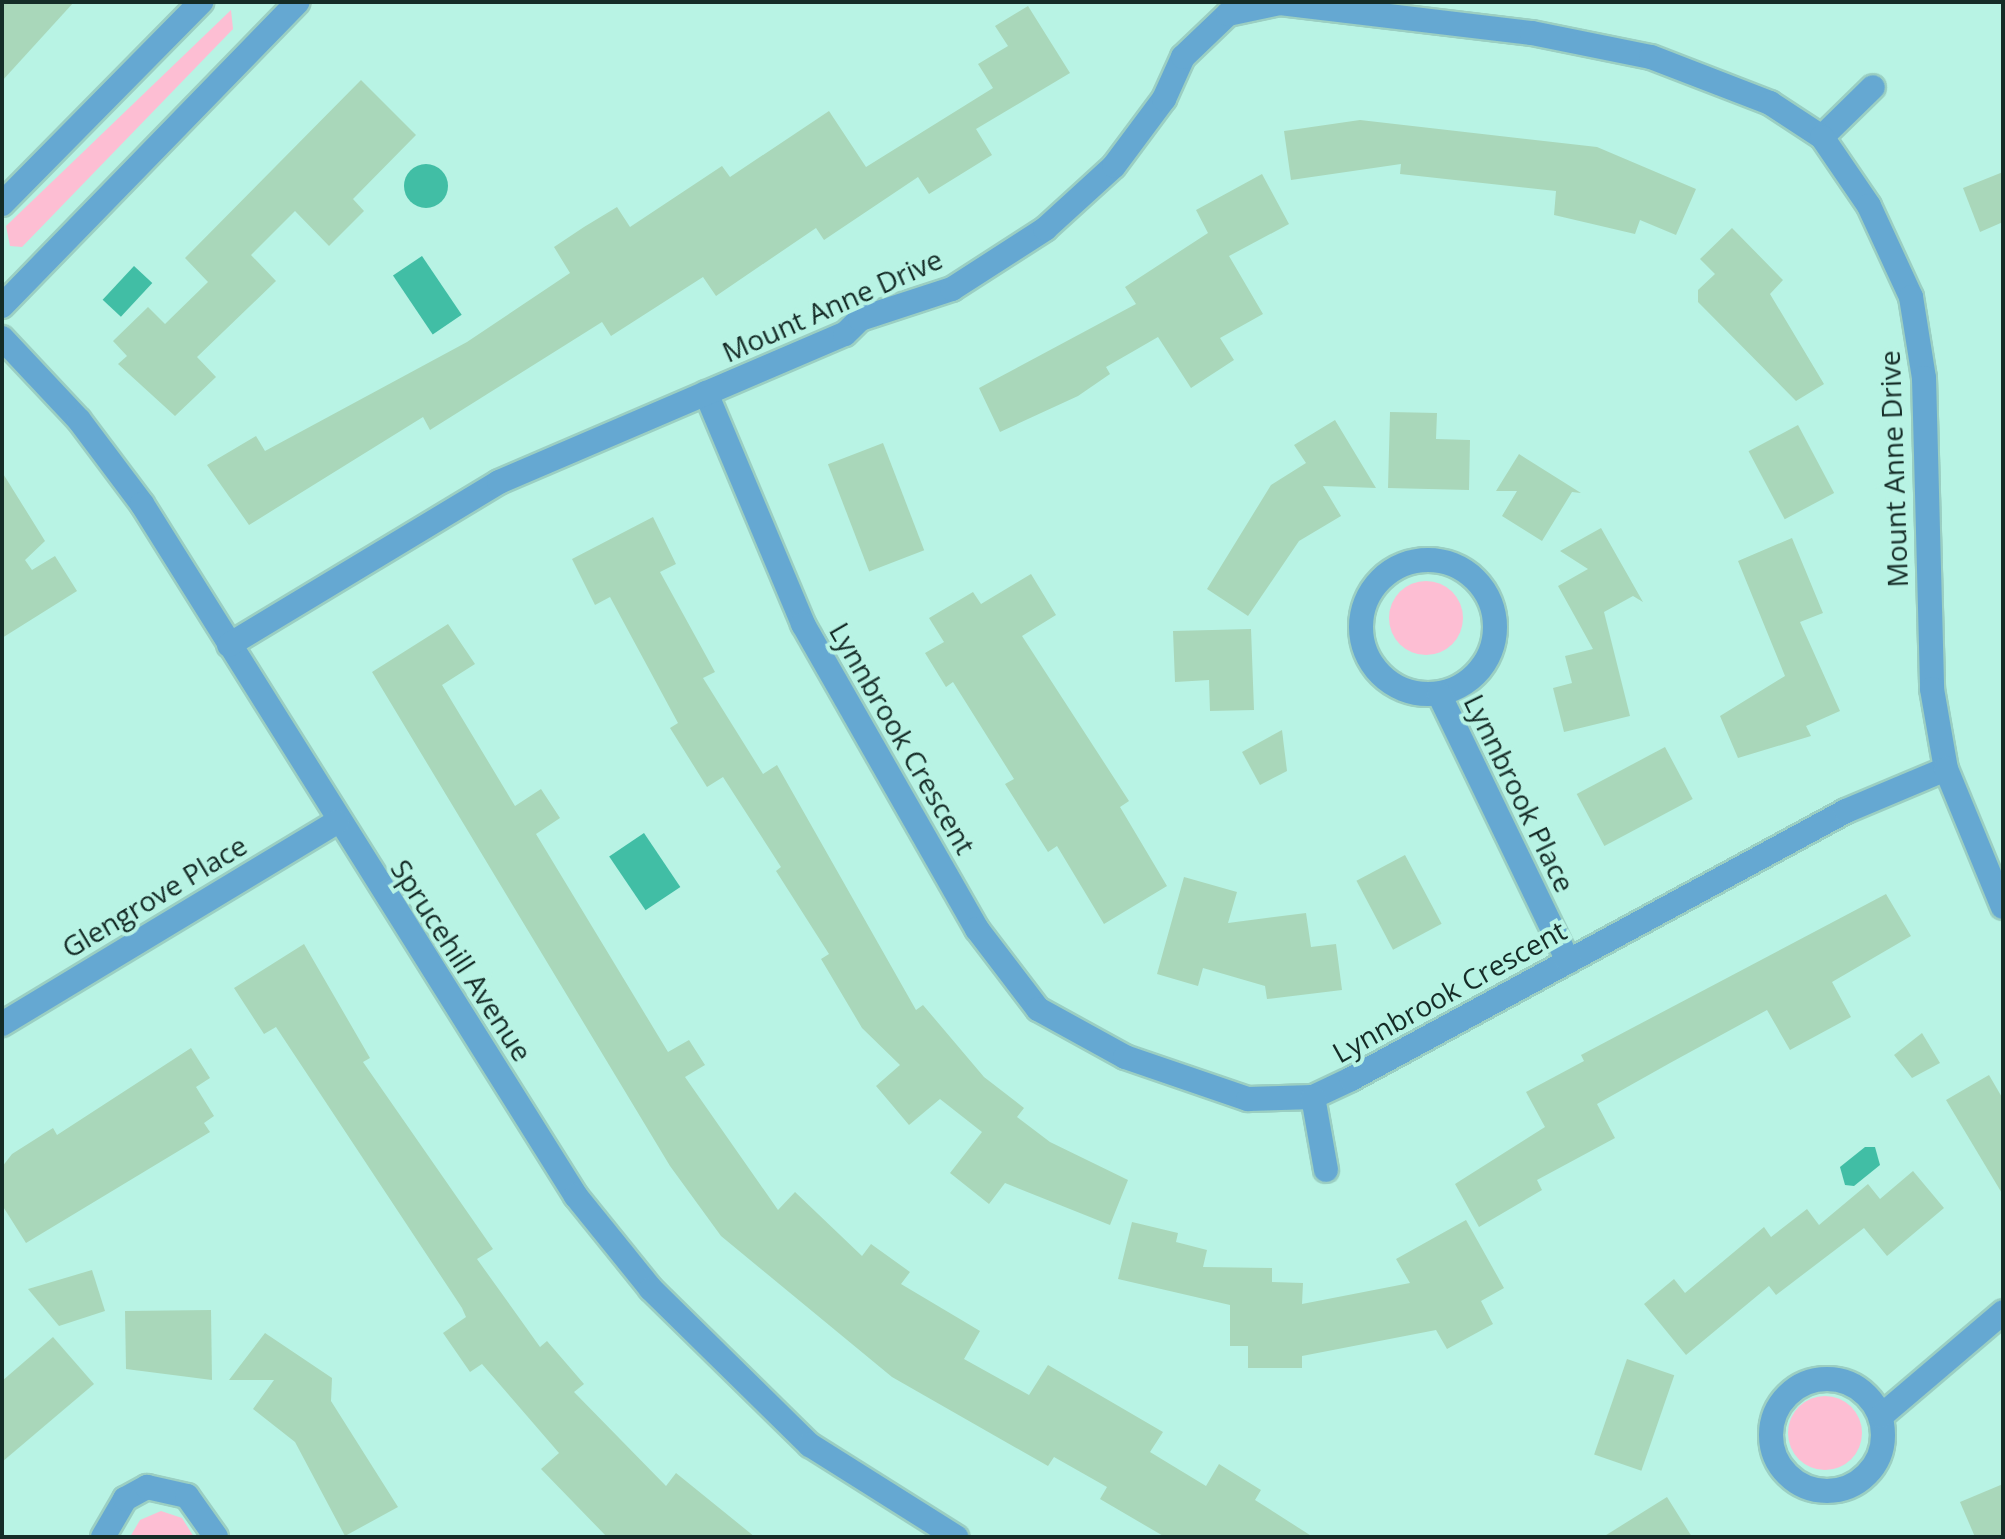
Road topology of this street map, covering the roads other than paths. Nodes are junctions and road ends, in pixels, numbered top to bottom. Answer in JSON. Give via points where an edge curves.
{"nodes":[{"id":1,"x":201,"y":2,"type":"edge"},
{"id":2,"x":298,"y":2,"type":"edge"},
{"id":3,"x":1873,"y":87,"type":"dead end"},
{"id":4,"x":1822,"y":137,"type":"junction"},
{"id":5,"x":2,"y":204,"type":"edge"},
{"id":6,"x":2,"y":306,"type":"edge"},
{"id":7,"x":2,"y":338,"type":"edge"},
{"id":8,"x":706,"y":393,"type":"junction"},
{"id":9,"x":229,"y":645,"type":"junction"},
{"id":10,"x":1439,"y":694,"type":"junction"},
{"id":11,"x":1946,"y":769,"type":"junction"},
{"id":12,"x":337,"y":822,"type":"junction"},
{"id":13,"x":2003,"y":907,"type":"edge"},
{"id":14,"x":1568,"y":961,"type":"junction"},
{"id":15,"x":2,"y":1024,"type":"edge"},
{"id":16,"x":1313,"y":1097,"type":"junction"},
{"id":17,"x":1326,"y":1170,"type":"dead end"},
{"id":18,"x":2003,"y":1312,"type":"edge"},
{"id":19,"x":1881,"y":1416,"type":"junction"},
{"id":20,"x":103,"y":1537,"type":"edge"},
{"id":21,"x":216,"y":1537,"type":"edge"},
{"id":22,"x":956,"y":1537,"type":"edge"}],
"edges":[{"from":1,"to":5,"type":"street"},
{"from":2,"to":6,"type":"street"},
{"from":3,"to":4,"type":"street"},
{"from":4,"to":8,"type":"street","name":"Mount Anne Drive","via":[[1770,103],[1602,45],[1280,3],[1246,6],[1198,39],[1127,150],[1045,229],[952,289],[860,319],[845,334]]},
{"from":4,"to":11,"type":"street","name":"Mount Anne Drive","via":[[1869,206],[1914,310],[1924,378],[1932,689]]},
{"from":7,"to":9,"type":"street","name":"Sprucehill Avenue","via":[[114,466]]},
{"from":8,"to":9,"type":"street","name":"Mount Anne Drive","via":[[499,482]]},
{"from":8,"to":16,"type":"street","name":"Lynnbrook Crescent","via":[[803,624],[977,929],[1038,1009],[1125,1057],[1248,1099]]},
{"from":9,"to":12,"type":"street","name":"Sprucehill Avenue"},
{"from":10,"to":10,"type":"street","name":"Lynnbrook Place","via":[[1480,671],[1496,628],[1484,590],[1463,569],[1418,560],[1388,572],[1371,589],[1362,610],[1363,646],[1389,682]]},
{"from":10,"to":14,"type":"street","name":"Lynnbrook Place"},
{"from":11,"to":13,"type":"street","name":"Mount Anne Drive"},
{"from":11,"to":14,"type":"street","name":"Lynnbrook Crescent","via":[[1846,811]]},
{"from":12,"to":15,"type":"street","name":"Glengrove Place"},
{"from":12,"to":22,"type":"street","name":"Sprucehill Avenue","via":[[576,1196],[651,1289],[810,1445]]},
{"from":14,"to":16,"type":"street","name":"Lynnbrook Crescent","via":[[1439,1038]]},
{"from":16,"to":17,"type":"street"},
{"from":18,"to":19,"type":"street"},
{"from":19,"to":19,"type":"street","via":[[1862,1389],[1813,1380],[1776,1410],[1774,1456],[1807,1488],[1841,1490],[1858,1483],[1881,1454]]},
{"from":20,"to":21,"type":"street","via":[[125,1499],[147,1487],[187,1496]]}]}
